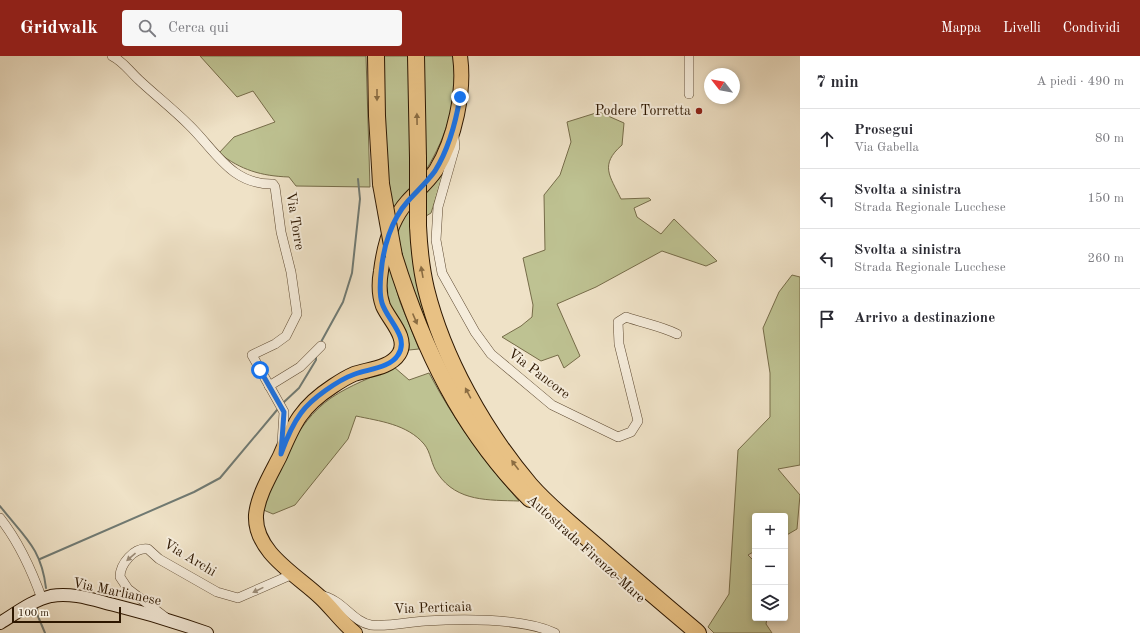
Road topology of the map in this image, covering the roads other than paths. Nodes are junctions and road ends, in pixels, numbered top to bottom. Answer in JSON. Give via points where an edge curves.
{"nodes":[{"id":1,"x":112,"y":56,"type":"edge"},
{"id":2,"x":376,"y":56,"type":"edge"},
{"id":3,"x":416,"y":56,"type":"edge"},
{"id":4,"x":460,"y":56,"type":"edge"},
{"id":5,"x":689,"y":56,"type":"edge"},
{"id":6,"x":689,"y":94,"type":"dead end"},
{"id":7,"x":452,"y":128,"type":"junction"},
{"id":8,"x":677,"y":334,"type":"dead end"},
{"id":9,"x":321,"y":346,"type":"dead end"},
{"id":10,"x":269,"y":386,"type":"junction"},
{"id":11,"x":281,"y":454,"type":"junction"},
{"id":12,"x":0,"y":518,"type":"edge"},
{"id":13,"x":293,"y":574,"type":"junction"},
{"id":14,"x":319,"y":595,"type":"junction"},
{"id":15,"x":42,"y":599,"type":"junction"},
{"id":16,"x":167,"y":618,"type":"junction"},
{"id":17,"x":0,"y":623,"type":"edge"},
{"id":18,"x":207,"y":633,"type":"edge"},
{"id":19,"x":355,"y":633,"type":"edge"},
{"id":20,"x":555,"y":633,"type":"edge"},
{"id":21,"x":681,"y":633,"type":"edge"},
{"id":22,"x":698,"y":633,"type":"edge"}],
"edges":[{"from":1,"to":10,"type":"street","name":"Via Torre","via":[[126,65],[138,79],[189,124],[222,163],[253,182],[260,185],[273,184],[276,187],[281,232],[291,272],[297,314],[286,336],[252,355]]},
{"from":2,"to":21,"type":"highway","name":"Autostrada Firenze-Mare","one_way":true,"bridge":true,"via":[[381,184],[394,256],[411,309],[432,360],[452,396],[488,450],[512,480],[550,520]]},
{"from":22,"to":3,"type":"highway","name":"Autostrada Firenze-Mare","one_way":true,"bridge":true,"via":[[558,513],[531,485],[504,450],[470,396],[444,343],[423,276],[418,226]]},
{"from":4,"to":7,"type":"main road","via":[[460,97]]},
{"from":5,"to":6,"type":"street"},
{"from":7,"to":8,"type":"street","name":"Via Pancore","via":[[455,147],[438,207],[436,240],[442,273],[475,332],[491,354],[552,405],[618,437],[631,432],[638,421],[622,358],[618,322],[626,317],[663,327]]},
{"from":7,"to":11,"type":"main road","via":[[435,171],[395,220],[383,260],[380,294],[386,313],[400,336],[402,344],[398,355],[393,361],[353,375],[315,399],[301,412]]},
{"from":9,"to":10,"type":"street","via":[[300,367]]},
{"from":10,"to":11,"type":"street","via":[[284,412]]},
{"from":11,"to":13,"type":"main road","via":[[260,498],[256,516],[259,532],[265,544]]},
{"from":12,"to":15,"type":"street","via":[[15,536]]},
{"from":13,"to":14,"type":"main road"},
{"from":13,"to":16,"type":"street","name":"Via Archi","one_way":true,"via":[[238,598],[217,592],[159,559],[148,549],[139,550],[120,571],[123,583]]},
{"from":14,"to":19,"type":"main road"},
{"from":14,"to":20,"type":"street","name":"Via Perticaia","via":[[333,598],[371,625],[460,620],[532,626]]},
{"from":15,"to":16,"type":"street","name":"Via Marlianese","via":[[51,596],[83,597]]},
{"from":15,"to":17,"type":"street","name":"Via Marlianese"},
{"from":16,"to":18,"type":"street","name":"Via Marlianese"}]}
